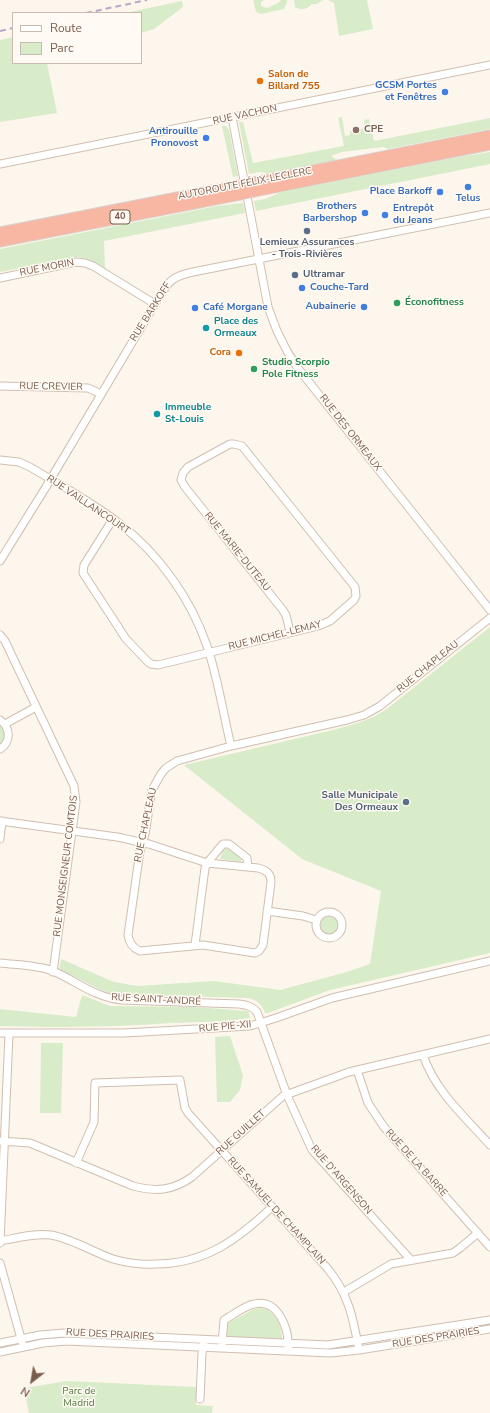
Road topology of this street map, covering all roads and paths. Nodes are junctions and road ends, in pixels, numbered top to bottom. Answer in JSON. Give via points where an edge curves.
{"nodes":[{"id":1,"x":490,"y":65,"type":"edge"},
{"id":2,"x":232,"y":117,"type":"junction"},
{"id":3,"x":490,"y":136,"type":"edge"},
{"id":4,"x":490,"y":144,"type":"edge"},
{"id":5,"x":0,"y":164,"type":"edge"},
{"id":6,"x":254,"y":187,"type":"junction"},
{"id":7,"x":239,"y":190,"type":"junction"},
{"id":8,"x":490,"y":213,"type":"edge"},
{"id":9,"x":0,"y":233,"type":"edge"},
{"id":10,"x":0,"y":241,"type":"edge"},
{"id":11,"x":259,"y":259,"type":"junction"},
{"id":12,"x":0,"y":278,"type":"edge"},
{"id":13,"x":155,"y":304,"type":"junction"},
{"id":14,"x":0,"y":386,"type":"edge"},
{"id":15,"x":101,"y":394,"type":"junction"},
{"id":16,"x":0,"y":460,"type":"edge"},
{"id":17,"x":182,"y":474,"type":"joint"},
{"id":18,"x":50,"y":479,"type":"junction"},
{"id":19,"x":113,"y":519,"type":"junction"},
{"id":20,"x":0,"y":561,"type":"edge"},
{"id":21,"x":490,"y":610,"type":"edge"},
{"id":22,"x":490,"y":618,"type":"edge"},
{"id":23,"x":290,"y":632,"type":"junction"},
{"id":24,"x":0,"y":635,"type":"edge"},
{"id":25,"x":209,"y":653,"type":"junction"},
{"id":26,"x":36,"y":707,"type":"junction"},
{"id":27,"x":3,"y":722,"type":"edge"},
{"id":28,"x":231,"y":746,"type":"junction"},
{"id":29,"x":0,"y":749,"type":"edge"},
{"id":30,"x":1,"y":821,"type":"edge"},
{"id":31,"x":72,"y":831,"type":"junction"},
{"id":32,"x":0,"y":839,"type":"edge"},
{"id":33,"x":142,"y":843,"type":"junction"},
{"id":34,"x":207,"y":863,"type":"junction"},
{"id":35,"x":248,"y":867,"type":"junction"},
{"id":36,"x":267,"y":911,"type":"junction"},
{"id":37,"x":316,"y":920,"type":"dead end"},
{"id":38,"x":195,"y":945,"type":"junction"},
{"id":39,"x":490,"y":961,"type":"edge"},
{"id":40,"x":0,"y":963,"type":"edge"},
{"id":41,"x":53,"y":972,"type":"junction"},
{"id":42,"x":261,"y":1023,"type":"junction"},
{"id":43,"x":0,"y":1034,"type":"edge"},
{"id":44,"x":9,"y":1034,"type":"junction"},
{"id":45,"x":489,"y":1040,"type":"edge"},
{"id":46,"x":423,"y":1055,"type":"junction"},
{"id":47,"x":357,"y":1070,"type":"junction"},
{"id":48,"x":3,"y":1079,"type":"edge"},
{"id":49,"x":287,"y":1095,"type":"junction"},
{"id":50,"x":2,"y":1141,"type":"edge"},
{"id":51,"x":490,"y":1145,"type":"edge"},
{"id":52,"x":221,"y":1151,"type":"junction"},
{"id":53,"x":76,"y":1163,"type":"junction"},
{"id":54,"x":272,"y":1207,"type":"junction"},
{"id":55,"x":478,"y":1233,"type":"junction"},
{"id":56,"x":0,"y":1242,"type":"edge"},
{"id":57,"x":490,"y":1247,"type":"edge"},
{"id":58,"x":411,"y":1260,"type":"junction"},
{"id":59,"x":0,"y":1263,"type":"edge"},
{"id":60,"x":344,"y":1292,"type":"junction"},
{"id":61,"x":490,"y":1320,"type":"edge"},
{"id":62,"x":490,"y":1329,"type":"edge"},
{"id":63,"x":21,"y":1338,"type":"junction"},
{"id":64,"x":204,"y":1340,"type":"junction"},
{"id":65,"x":222,"y":1340,"type":"junction"},
{"id":66,"x":357,"y":1341,"type":"junction"},
{"id":67,"x":0,"y":1343,"type":"edge"},
{"id":68,"x":288,"y":1343,"type":"junction"},
{"id":69,"x":22,"y":1346,"type":"junction"},
{"id":70,"x":203,"y":1348,"type":"junction"},
{"id":71,"x":221,"y":1348,"type":"junction"},
{"id":72,"x":359,"y":1350,"type":"junction"},
{"id":73,"x":287,"y":1351,"type":"junction"},
{"id":74,"x":0,"y":1352,"type":"edge"},
{"id":75,"x":200,"y":1399,"type":"dead end"}],
"edges":[{"from":1,"to":2,"type":"street","name":"RUE VACHON"},
{"from":2,"to":5,"type":"street","name":"RUE VACHON"},
{"from":2,"to":11,"type":"street","name":"RUE DES ORMEAUX"},
{"from":3,"to":6,"type":"highway","name":"AUTOROUTE FÉLIX-LECLERC","number":"40"},
{"from":4,"to":6,"type":"highway","name":"AUTOROUTE FÉLIX-LECLERC","number":"40"},
{"from":6,"to":7,"type":"highway","name":"AUTOROUTE FÉLIX-LECLERC","number":"40","bridge":true},
{"from":7,"to":9,"type":"highway","name":"AUTOROUTE FÉLIX-LECLERC","number":"40"},
{"from":7,"to":10,"type":"highway","name":"AUTOROUTE FÉLIX-LECLERC","number":"40"},
{"from":8,"to":11,"type":"street","name":"RUE BARKOFF"},
{"from":11,"to":13,"type":"street","name":"RUE BARKOFF","via":[[176,276],[168,283]]},
{"from":11,"to":21,"type":"street","name":"RUE DES ORMEAUX","via":[[270,314],[290,356]]},
{"from":12,"to":13,"type":"street","name":"RUE MORIN","via":[[83,262]]},
{"from":13,"to":15,"type":"street","name":"RUE BARKOFF"},
{"from":14,"to":15,"type":"street","name":"RUE CREVIER","via":[[88,388]]},
{"from":15,"to":18,"type":"street","name":"RUE BARKOFF"},
{"from":16,"to":18,"type":"street","name":"RUE VAILLANCOURT","via":[[23,463]]},
{"from":17,"to":23,"type":"street","name":"RUE MARIE-DUTEAU","via":[[181,480],[185,487],[282,609]]},
{"from":17,"to":23,"type":"street","name":"RUE MICHEL-LEMAY","via":[[230,444],[242,446],[353,583],[356,592],[354,600],[330,621]]},
{"from":18,"to":19,"type":"street","name":"RUE VAILLANCOURT"},
{"from":18,"to":20,"type":"street","name":"RUE BARKOFF"},
{"from":19,"to":25,"type":"street","name":"RUE VAILLANCOURT","via":[[145,546],[173,580],[196,621]]},
{"from":19,"to":25,"type":"street","name":"RUE MICHEL-LEMAY","via":[[86,562],[83,573],[126,639],[148,662],[155,665]]},
{"from":22,"to":28,"type":"street","name":"RUE CHAPLEAU","via":[[380,706],[364,715]]},
{"from":23,"to":25,"type":"street","name":"RUE MICHEL-LEMAY"},
{"from":24,"to":26,"type":"street","name":"RUE MONSEIGNEUR COMTOIS"},
{"from":25,"to":28,"type":"street","name":"RUE VAILLANCOURT"},
{"from":26,"to":27,"type":"street"},
{"from":26,"to":31,"type":"street","name":"RUE MONSEIGNEUR COMTOIS","via":[[74,786],[76,802]]},
{"from":27,"to":29,"type":"street","via":[[8,729],[8,739]]},
{"from":28,"to":33,"type":"street","name":"RUE CHAPLEAU","via":[[177,761],[166,768],[152,790]]},
{"from":30,"to":31,"type":"street","name":"RUE CHAPLEAU"},
{"from":30,"to":32,"type":"street"},
{"from":31,"to":33,"type":"street","name":"RUE CHAPLEAU"},
{"from":31,"to":41,"type":"street","name":"RUE MONSEIGNEUR COMTOIS"},
{"from":33,"to":34,"type":"street","name":"RUE CHAPLEAU"},
{"from":33,"to":38,"type":"street","name":"RUE CHAPLEAU","via":[[129,942],[140,951]]},
{"from":34,"to":35,"type":"street","name":"RUE CHAPLEAU"},
{"from":34,"to":35,"type":"street","via":[[223,844],[229,844],[247,858]]},
{"from":34,"to":38,"type":"street"},
{"from":35,"to":36,"type":"street","name":"RUE CHAPLEAU","via":[[263,870],[271,876]]},
{"from":36,"to":37,"type":"street"},
{"from":36,"to":38,"type":"street","name":"RUE CHAPLEAU","via":[[263,946],[259,951]]},
{"from":39,"to":42,"type":"street","name":"RUE PIE-XII","via":[[332,998]]},
{"from":40,"to":41,"type":"street","name":"RUE SAINT-ANDRÉ","via":[[43,968]]},
{"from":41,"to":42,"type":"street","name":"RUE SAINT-ANDRÉ","via":[[109,998],[246,1005],[255,1010]]},
{"from":42,"to":44,"type":"street","name":"RUE PIE-XII","via":[[162,1032]]},
{"from":42,"to":49,"type":"street","name":"RUE D'ARGENSON"},
{"from":43,"to":44,"type":"street","name":"RUE PIE-XII"},
{"from":44,"to":48,"type":"street"},
{"from":45,"to":46,"type":"street","name":"RUE GUILLET"},
{"from":46,"to":47,"type":"street","name":"RUE GUILLET"},
{"from":46,"to":51,"type":"street","via":[[441,1090]]},
{"from":47,"to":49,"type":"street","name":"RUE GUILLET"},
{"from":47,"to":55,"type":"street","name":"RUE DE LA BARRE","via":[[368,1103],[384,1127]]},
{"from":48,"to":50,"type":"street"},
{"from":49,"to":52,"type":"street","name":"RUE GUILLET","via":[[279,1099]]},
{"from":49,"to":58,"type":"street","name":"RUE D'ARGENSON","via":[[312,1150]]},
{"from":50,"to":53,"type":"street","name":"RUE GUILLET","via":[[28,1142]]},
{"from":50,"to":56,"type":"street"},
{"from":52,"to":53,"type":"street","name":"RUE GUILLET","via":[[186,1181],[161,1190],[133,1186]]},
{"from":52,"to":53,"type":"street","name":"RUE SAMUEL DE CHAMPLAIN","via":[[186,1111],[180,1080],[95,1083],[94,1122]]},
{"from":52,"to":54,"type":"street","name":"RUE SAMUEL DE CHAMPLAIN"},
{"from":54,"to":56,"type":"street","via":[[224,1245],[197,1258],[170,1264],[126,1262],[50,1235],[30,1235]]},
{"from":54,"to":60,"type":"street","name":"RUE SAMUEL DE CHAMPLAIN","via":[[328,1269]]},
{"from":55,"to":57,"type":"street","name":"RUE DE LA BARRE"},
{"from":55,"to":58,"type":"street","via":[[453,1253]]},
{"from":58,"to":60,"type":"street","via":[[387,1266]]},
{"from":59,"to":63,"type":"street"},
{"from":60,"to":66,"type":"street","name":"RUE SAMUEL DE CHAMPLAIN"},
{"from":61,"to":66,"type":"street","name":"RUE DES PRAIRIES"},
{"from":62,"to":72,"type":"street","name":"RUE DES PRAIRIES"},
{"from":63,"to":64,"type":"street","name":"RUE DES PRAIRIES","via":[[64,1333]]},
{"from":63,"to":67,"type":"street","name":"RUE DES PRAIRIES"},
{"from":63,"to":69,"type":"street"},
{"from":64,"to":65,"type":"street","name":"RUE DES PRAIRIES"},
{"from":64,"to":70,"type":"street"},
{"from":65,"to":68,"type":"street","name":"RUE DES PRAIRIES"},
{"from":65,"to":68,"type":"street","via":[[224,1320],[250,1305],[261,1304],[271,1307],[279,1314]]},
{"from":65,"to":71,"type":"street"},
{"from":66,"to":68,"type":"street","name":"RUE DES PRAIRIES","via":[[328,1345]]},
{"from":66,"to":72,"type":"street","name":"RUE SAMUEL DE CHAMPLAIN"},
{"from":68,"to":73,"type":"street"},
{"from":69,"to":70,"type":"street","name":"RUE DES PRAIRIES","via":[[67,1341]]},
{"from":69,"to":74,"type":"street","name":"RUE DES PRAIRIES"},
{"from":70,"to":71,"type":"street","name":"RUE DES PRAIRIES"},
{"from":70,"to":75,"type":"street"},
{"from":71,"to":73,"type":"street","name":"RUE DES PRAIRIES"},
{"from":72,"to":73,"type":"street","name":"RUE DES PRAIRIES","via":[[331,1354]]}]}
